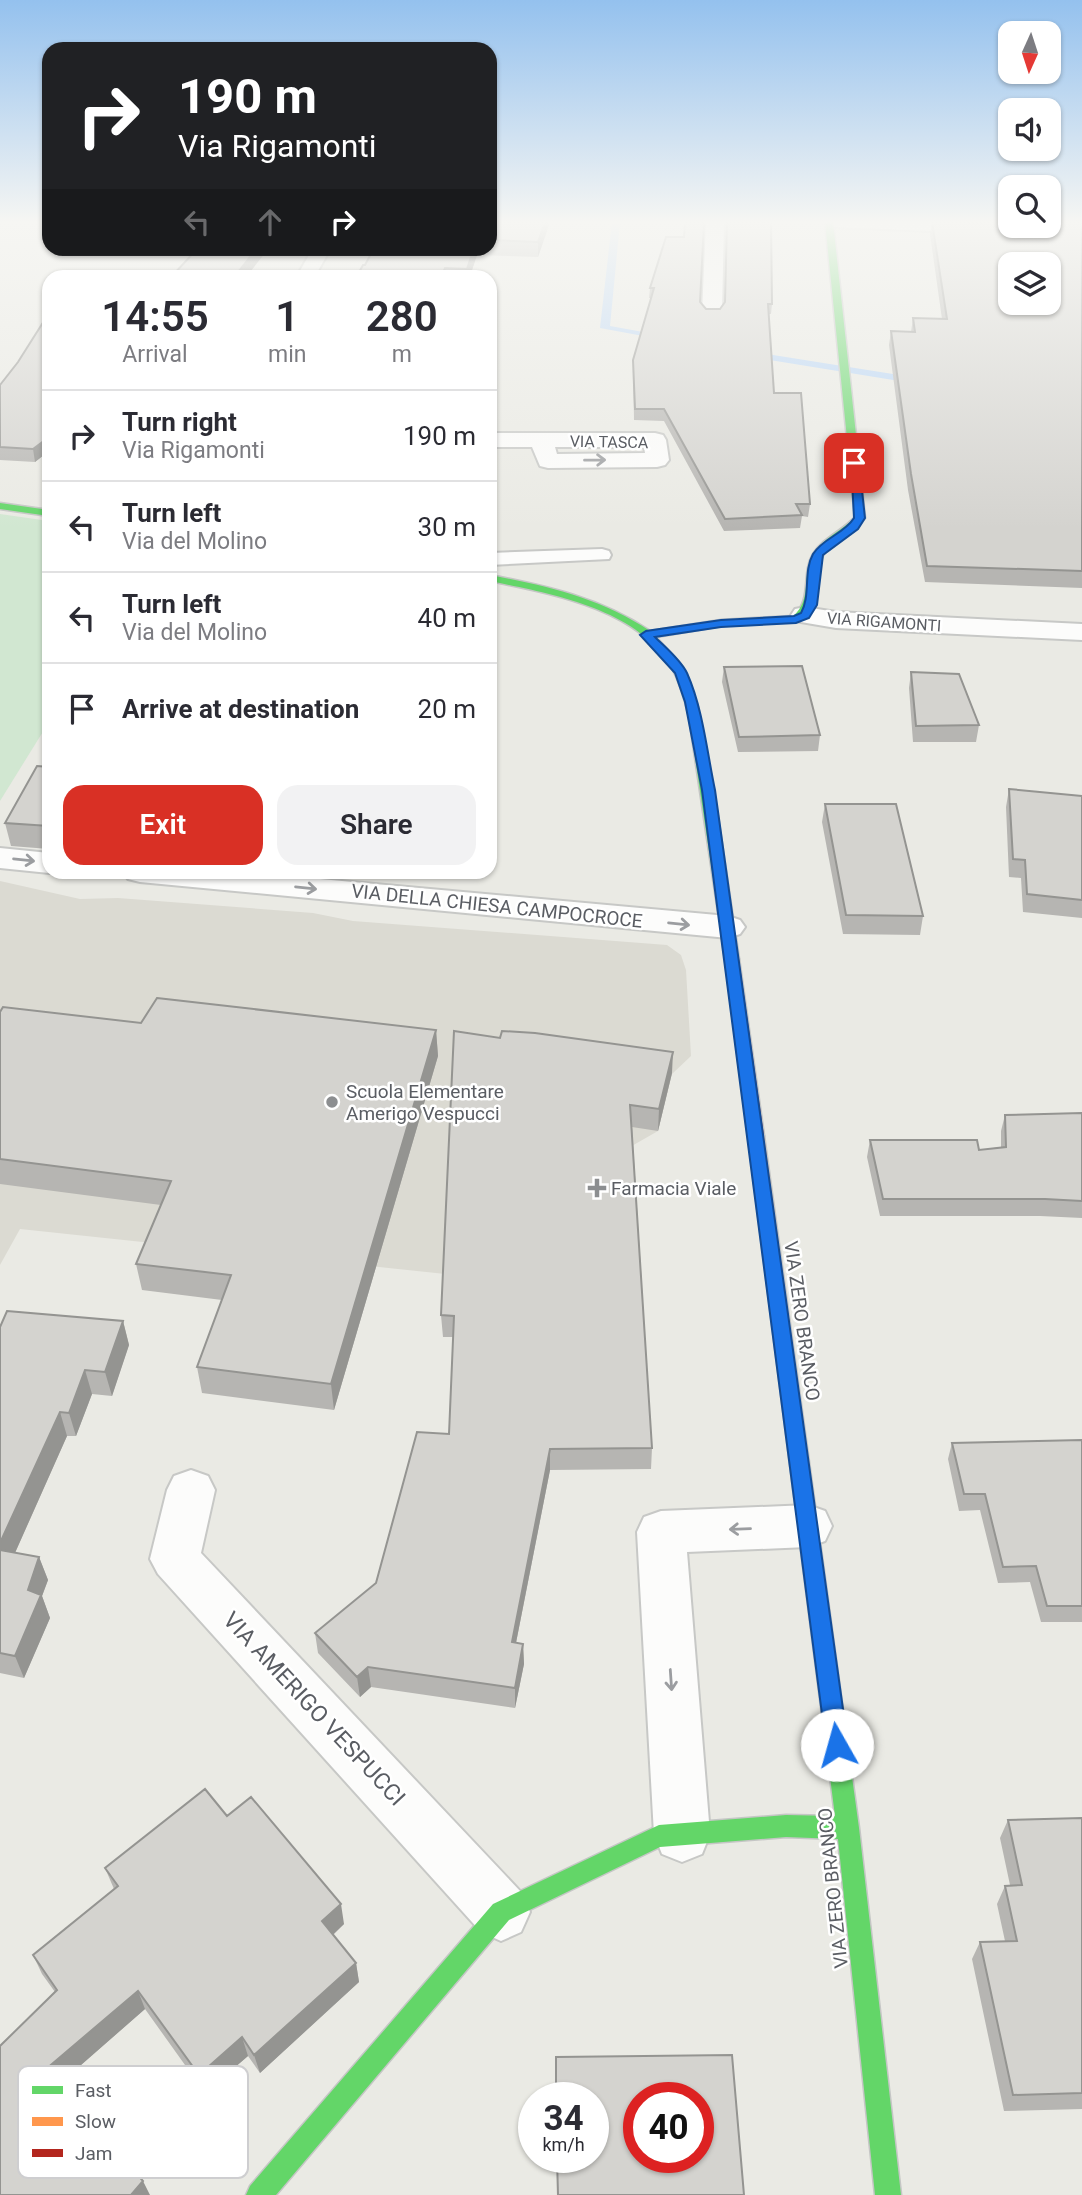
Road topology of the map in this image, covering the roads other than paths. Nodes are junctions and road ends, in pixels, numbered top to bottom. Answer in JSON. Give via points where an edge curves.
{"nodes":[{"id":1,"x":841,"y":324,"type":"edge"},
{"id":2,"x":497,"y":440,"type":"edge"},
{"id":3,"x":541,"y":441,"type":"dead end"},
{"id":4,"x":0,"y":506,"type":"edge"},
{"id":5,"x":42,"y":512,"type":"edge"},
{"id":6,"x":602,"y":555,"type":"dead end"},
{"id":7,"x":497,"y":559,"type":"edge"},
{"id":8,"x":497,"y":580,"type":"edge"},
{"id":9,"x":806,"y":615,"type":"junction"},
{"id":10,"x":1082,"y":632,"type":"edge"},
{"id":11,"x":646,"y":635,"type":"junction"},
{"id":12,"x":0,"y":858,"type":"edge"},
{"id":13,"x":42,"y":862,"type":"edge"},
{"id":14,"x":215,"y":879,"type":"edge"},
{"id":15,"x":728,"y":927,"type":"junction"},
{"id":16,"x":191,"y":1490,"type":"dead end"},
{"id":17,"x":808,"y":1526,"type":"junction"},
{"id":18,"x":848,"y":1828,"type":"junction"},
{"id":19,"x":682,"y":1834,"type":"junction"},
{"id":20,"x":501,"y":1912,"type":"junction"},
{"id":21,"x":259,"y":2195,"type":"edge"},
{"id":22,"x":888,"y":2195,"type":"edge"}],
"edges":[{"from":1,"to":9,"type":"street","via":[[860,518],[818,555]]},
{"from":2,"to":3,"type":"street","name":"VIA TASCA"},
{"from":4,"to":5,"type":"street"},
{"from":6,"to":7,"type":"lane"},
{"from":8,"to":11,"type":"street","name":"VIA ZERO BRANCO","via":[[587,603]]},
{"from":9,"to":10,"type":"street","name":"VIA RIGAMONTI"},
{"from":9,"to":11,"type":"street","name":"VIA RIGAMONTI"},
{"from":11,"to":15,"type":"street","name":"VIA ZERO BRANCO","via":[[681,673],[691,702]]},
{"from":12,"to":13,"type":"street","one_way":true},
{"from":14,"to":15,"type":"street","name":"VIA DELLA CHIESA CAMPOCROCE","one_way":true},
{"from":15,"to":17,"type":"street","name":"VIA ZERO BRANCO"},
{"from":16,"to":20,"type":"street","name":"VIA AMERIGO VESPUCCI","via":[[175,1559]]},
{"from":17,"to":18,"type":"street","name":"VIA ZERO BRANCO"},
{"from":17,"to":19,"type":"street","one_way":true,"via":[[661,1532]]},
{"from":18,"to":19,"type":"street","via":[[786,1826]]},
{"from":18,"to":22,"type":"street","name":"VIA ZERO BRANCO"},
{"from":19,"to":20,"type":"street","via":[[659,1836]]},
{"from":20,"to":21,"type":"street"}]}
